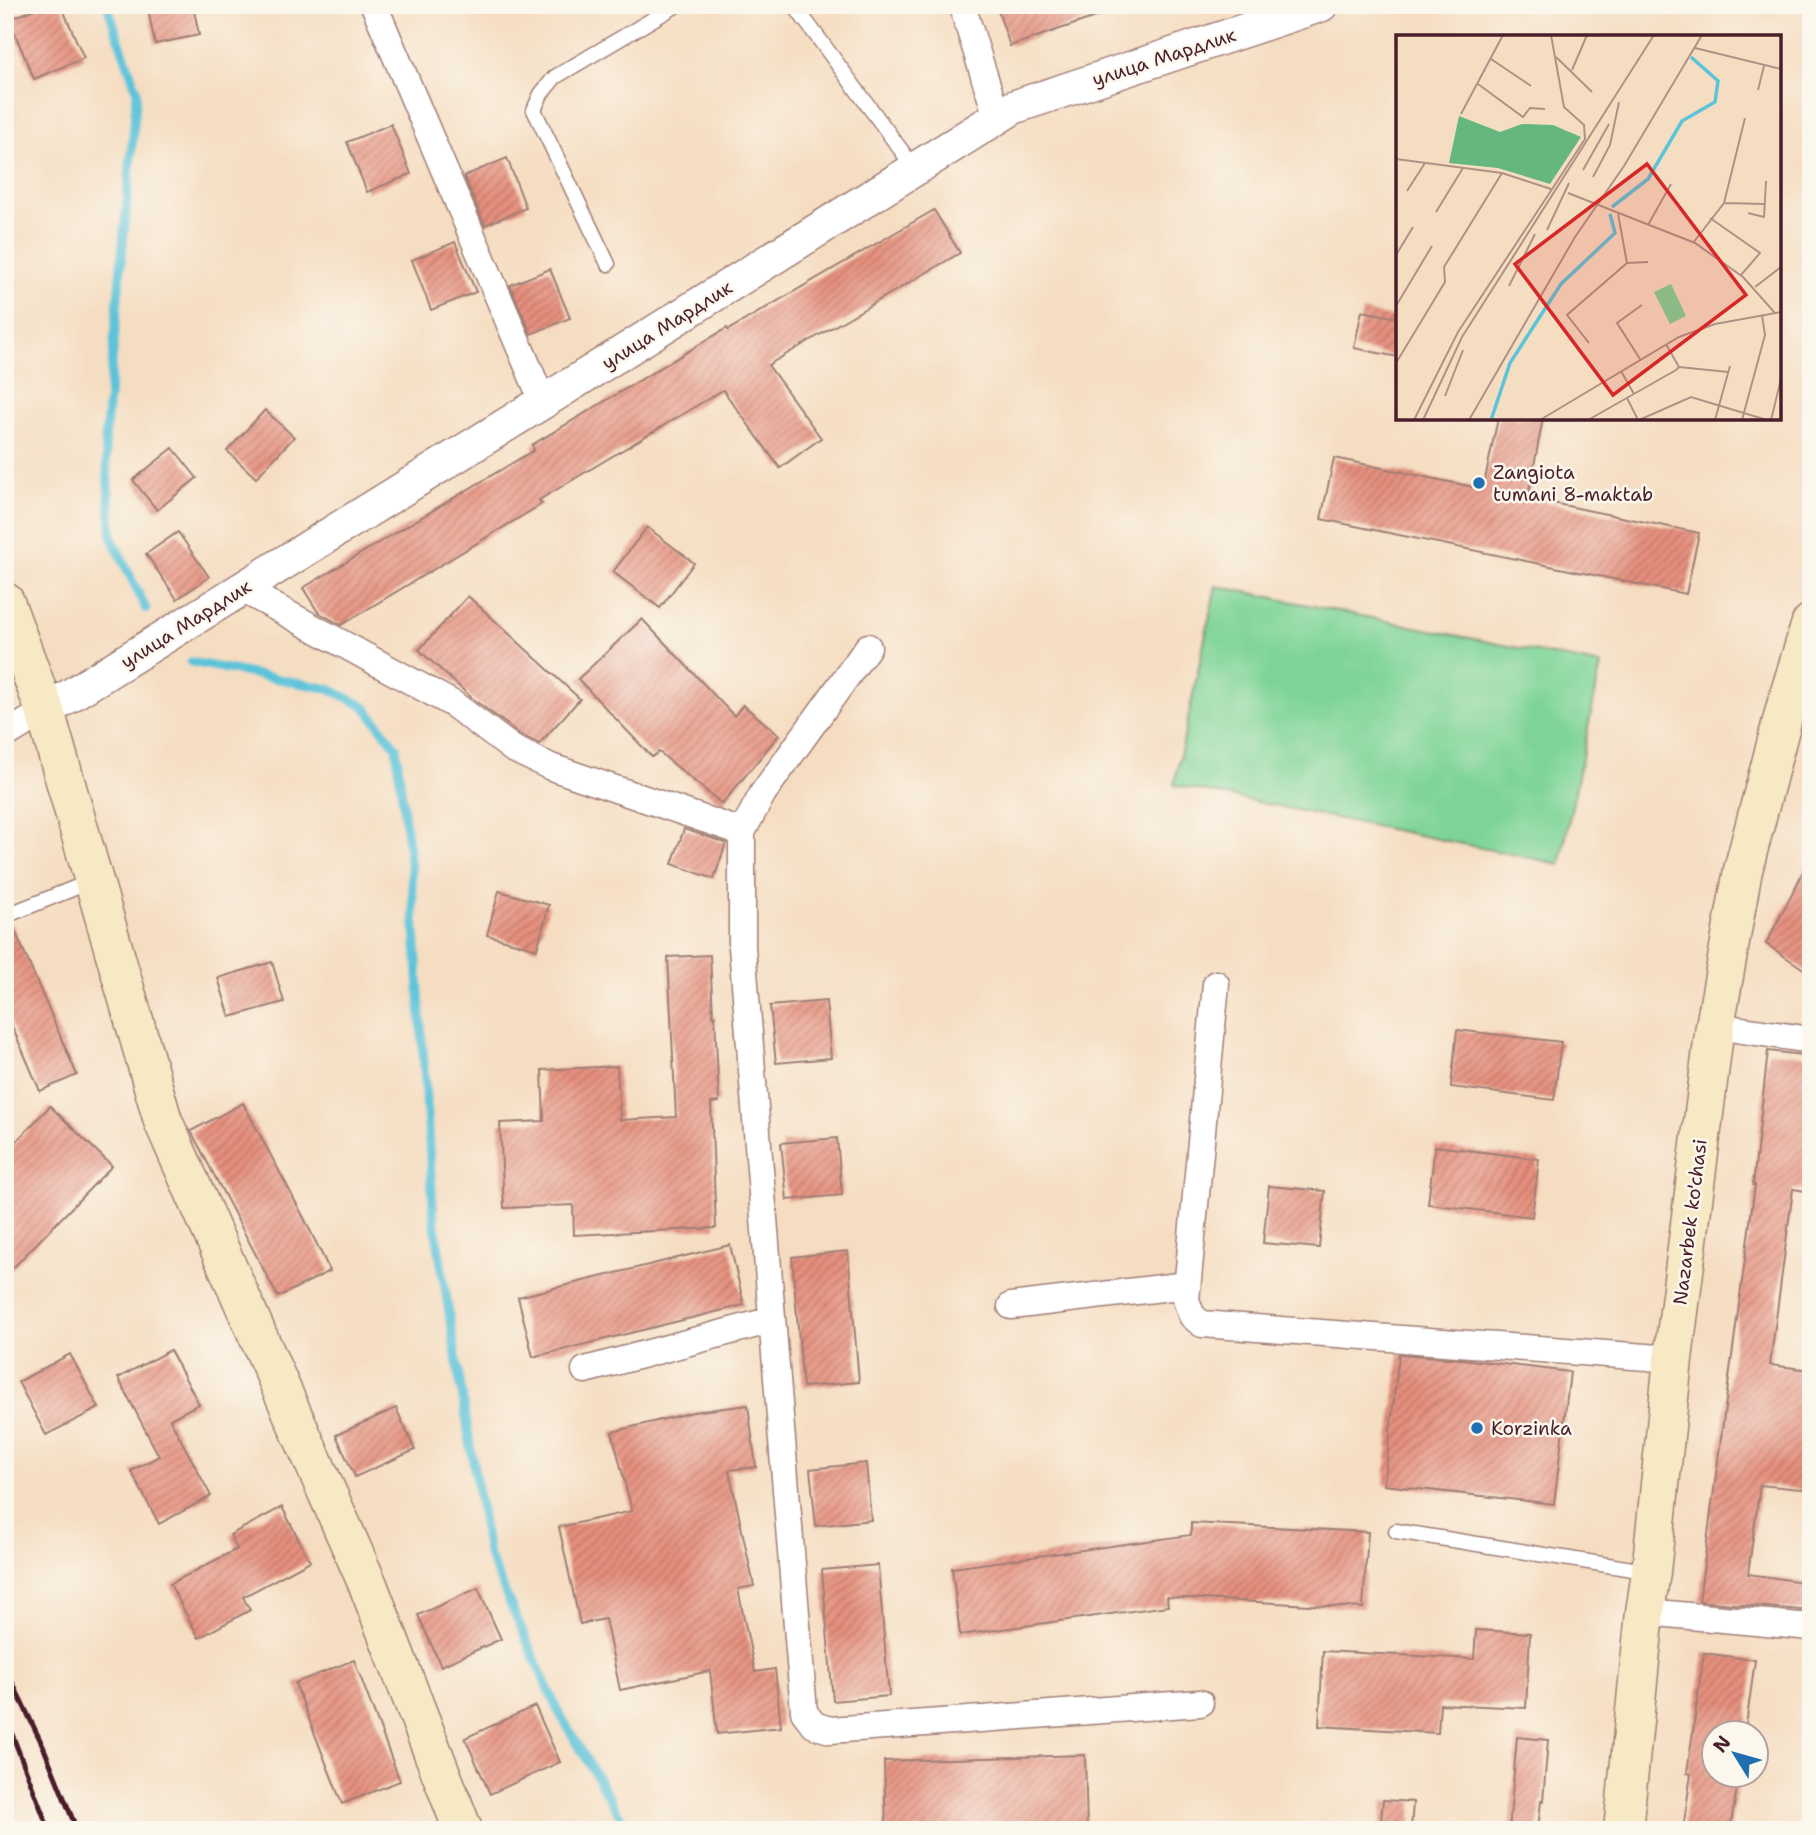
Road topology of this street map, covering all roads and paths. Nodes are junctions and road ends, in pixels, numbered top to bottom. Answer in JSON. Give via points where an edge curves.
{"nodes":[{"id":1,"x":374,"y":5,"type":"edge"},
{"id":2,"x":677,"y":5,"type":"edge"},
{"id":3,"x":794,"y":5,"type":"edge"},
{"id":4,"x":962,"y":5,"type":"edge"},
{"id":5,"x":1321,"y":5,"type":"edge"},
{"id":6,"x":998,"y":117,"type":"junction"},
{"id":7,"x":915,"y":169,"type":"junction"},
{"id":8,"x":608,"y":264,"type":"dead end"},
{"id":9,"x":543,"y":402,"type":"junction"},
{"id":10,"x":242,"y":589,"type":"junction"},
{"id":11,"x":5,"y":603,"type":"edge"},
{"id":12,"x":1811,"y":623,"type":"edge"},
{"id":13,"x":868,"y":647,"type":"dead end"},
{"id":14,"x":45,"y":712,"type":"junction"},
{"id":15,"x":5,"y":735,"type":"edge"},
{"id":16,"x":742,"y":832,"type":"junction"},
{"id":17,"x":93,"y":881,"type":"junction"},
{"id":18,"x":5,"y":916,"type":"edge"},
{"id":19,"x":1216,"y":984,"type":"dead end"},
{"id":20,"x":1715,"y":1026,"type":"junction"},
{"id":21,"x":1811,"y":1040,"type":"edge"},
{"id":22,"x":1187,"y":1285,"type":"junction"},
{"id":23,"x":1011,"y":1306,"type":"dead end"},
{"id":24,"x":772,"y":1320,"type":"junction"},
{"id":25,"x":1673,"y":1359,"type":"junction"},
{"id":26,"x":585,"y":1370,"type":"dead end"},
{"id":27,"x":1396,"y":1531,"type":"dead end"},
{"id":28,"x":1651,"y":1572,"type":"junction"},
{"id":29,"x":1645,"y":1612,"type":"junction"},
{"id":30,"x":1811,"y":1627,"type":"edge"},
{"id":31,"x":1200,"y":1703,"type":"dead end"},
{"id":32,"x":463,"y":1830,"type":"edge"},
{"id":33,"x":1623,"y":1830,"type":"edge"}],
"edges":[{"from":1,"to":9,"type":"street"},
{"from":2,"to":8,"type":"lane","via":[[555,77],[534,110]]},
{"from":3,"to":7,"type":"lane"},
{"from":4,"to":6,"type":"street"},
{"from":5,"to":6,"type":"street","name":"улица Мардлик","via":[[1014,107]]},
{"from":6,"to":7,"type":"street","name":"улица Мардлик"},
{"from":7,"to":9,"type":"street","name":"улица Мардлик"},
{"from":9,"to":10,"type":"street","name":"улица Мардлик"},
{"from":10,"to":14,"type":"street","name":"улица Мардлик"},
{"from":10,"to":16,"type":"street","via":[[453,704],[513,749],[551,767]]},
{"from":11,"to":14,"type":"main road"},
{"from":12,"to":20,"type":"main road","name":"Nazarbek ko'chasi","via":[[1743,870]]},
{"from":13,"to":16,"type":"street","via":[[763,793]]},
{"from":14,"to":15,"type":"street"},
{"from":14,"to":17,"type":"main road"},
{"from":16,"to":24,"type":"street","via":[[742,947]]},
{"from":17,"to":18,"type":"lane"},
{"from":17,"to":32,"type":"main road","via":[[163,1121],[368,1585]]},
{"from":19,"to":22,"type":"street"},
{"from":20,"to":21,"type":"street"},
{"from":20,"to":25,"type":"main road","name":"Nazarbek ko'chasi"},
{"from":22,"to":23,"type":"street"},
{"from":22,"to":25,"type":"street","via":[[1192,1316],[1202,1324]]},
{"from":24,"to":26,"type":"street"},
{"from":24,"to":31,"type":"street","via":[[804,1712],[814,1725],[830,1730]]},
{"from":25,"to":28,"type":"main road","name":"Nazarbek ko'chasi"},
{"from":27,"to":28,"type":"lane"},
{"from":28,"to":29,"type":"main road","name":"Nazarbek ko'chasi"},
{"from":29,"to":30,"type":"street"},
{"from":29,"to":33,"type":"main road","name":"Nazarbek ko'chasi"}]}
